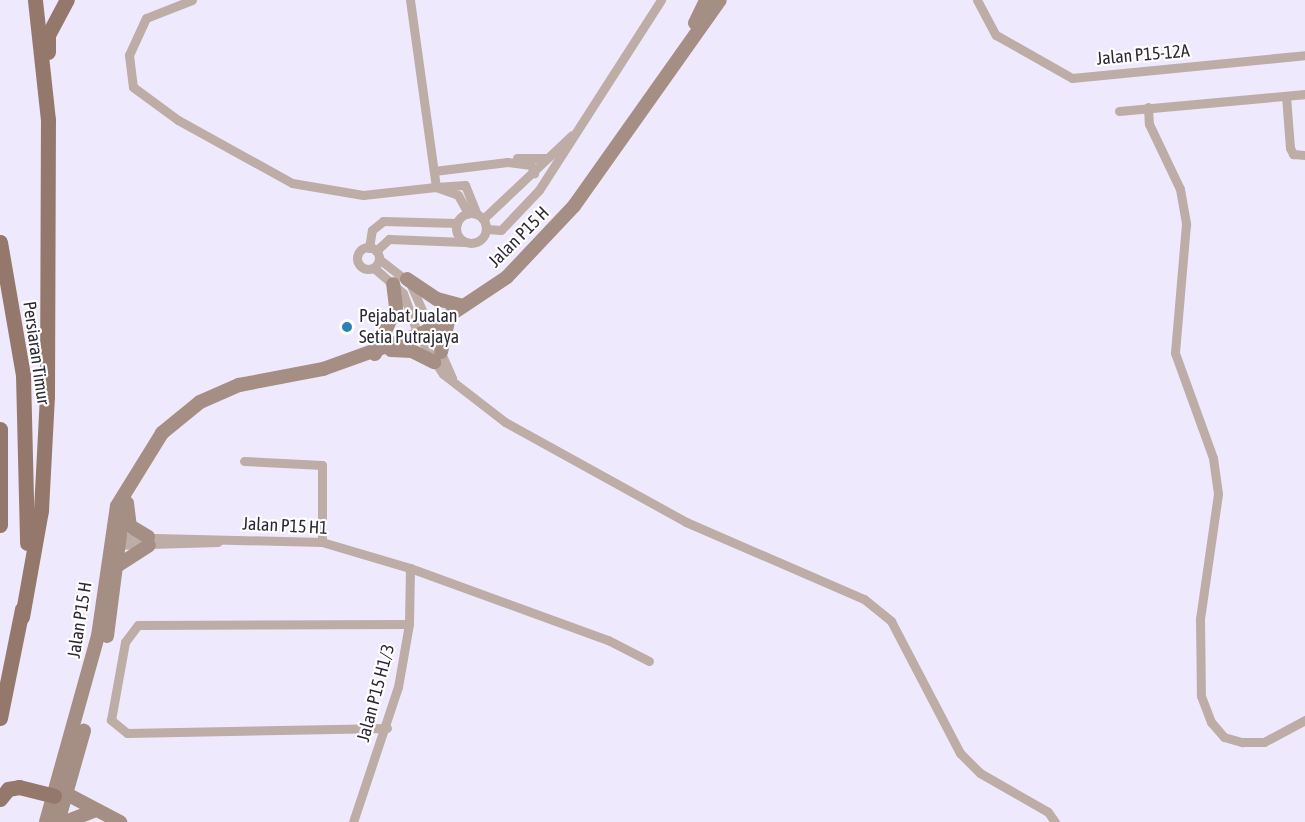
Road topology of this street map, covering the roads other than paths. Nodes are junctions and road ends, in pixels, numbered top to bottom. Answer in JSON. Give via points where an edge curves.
{"nodes":[{"id":1,"x":35,"y":0,"type":"edge"},
{"id":2,"x":67,"y":0,"type":"edge"},
{"id":3,"x":192,"y":0,"type":"edge"},
{"id":4,"x":410,"y":0,"type":"edge"},
{"id":5,"x":661,"y":0,"type":"edge"},
{"id":6,"x":706,"y":0,"type":"edge"},
{"id":7,"x":720,"y":0,"type":"edge"},
{"id":8,"x":977,"y":0,"type":"edge"},
{"id":9,"x":684,"y":46,"type":"junction"},
{"id":10,"x":1305,"y":56,"type":"edge"},
{"id":11,"x":1305,"y":94,"type":"edge"},
{"id":12,"x":1287,"y":96,"type":"junction"},
{"id":13,"x":1148,"y":107,"type":"junction"},
{"id":14,"x":1119,"y":111,"type":"dead end"},
{"id":15,"x":48,"y":120,"type":"junction"},
{"id":16,"x":577,"y":132,"type":"junction"},
{"id":17,"x":1305,"y":155,"type":"edge"},
{"id":18,"x":547,"y":158,"type":"junction"},
{"id":19,"x":507,"y":162,"type":"junction"},
{"id":20,"x":434,"y":171,"type":"junction"},
{"id":21,"x":534,"y":173,"type":"junction"},
{"id":22,"x":436,"y":187,"type":"junction"},
{"id":23,"x":476,"y":215,"type":"junction"},
{"id":24,"x":457,"y":224,"type":"junction"},
{"id":25,"x":487,"y":229,"type":"junction"},
{"id":26,"x":0,"y":242,"type":"edge"},
{"id":27,"x":464,"y":242,"type":"junction"},
{"id":28,"x":375,"y":252,"type":"junction"},
{"id":29,"x":374,"y":268,"type":"junction"},
{"id":30,"x":400,"y":281,"type":"junction"},
{"id":31,"x":463,"y":306,"type":"junction"},
{"id":32,"x":450,"y":314,"type":"junction"},
{"id":33,"x":423,"y":332,"type":"junction"},
{"id":34,"x":379,"y":352,"type":"junction"},
{"id":35,"x":438,"y":357,"type":"junction"},
{"id":36,"x":0,"y":429,"type":"edge"},
{"id":37,"x":162,"y":433,"type":"junction"},
{"id":38,"x":244,"y":461,"type":"dead end"},
{"id":39,"x":127,"y":503,"type":"junction"},
{"id":40,"x":0,"y":525,"type":"edge"},
{"id":41,"x":115,"y":541,"type":"junction"},
{"id":42,"x":149,"y":541,"type":"junction"},
{"id":43,"x":322,"y":542,"type":"junction"},
{"id":44,"x":117,"y":566,"type":"junction"},
{"id":45,"x":410,"y":568,"type":"junction"},
{"id":46,"x":22,"y":617,"type":"junction"},
{"id":47,"x":409,"y":624,"type":"junction"},
{"id":48,"x":649,"y":661,"type":"dead end"},
{"id":49,"x":0,"y":718,"type":"edge"},
{"id":50,"x":1305,"y":720,"type":"edge"},
{"id":51,"x":387,"y":728,"type":"junction"},
{"id":52,"x":73,"y":774,"type":"junction"},
{"id":53,"x":58,"y":794,"type":"junction"},
{"id":54,"x":0,"y":799,"type":"edge"},
{"id":55,"x":95,"y":810,"type":"junction"},
{"id":56,"x":46,"y":822,"type":"edge"},
{"id":57,"x":58,"y":822,"type":"edge"},
{"id":58,"x":65,"y":822,"type":"edge"},
{"id":59,"x":120,"y":822,"type":"edge"},
{"id":60,"x":352,"y":822,"type":"edge"},
{"id":61,"x":1055,"y":822,"type":"edge"}],
"edges":[{"from":1,"to":15,"type":"main road"},
{"from":2,"to":15,"type":"main road","via":[[48,35]]},
{"from":3,"to":22,"type":"street","via":[[146,18],[129,55],[133,87],[178,120],[292,183],[363,195]]},
{"from":4,"to":20,"type":"street"},
{"from":5,"to":16,"type":"street"},
{"from":6,"to":9,"type":"street"},
{"from":7,"to":9,"type":"street","name":"Jalan P15 H"},
{"from":8,"to":10,"type":"street","name":"Jalan P15-12A","via":[[996,35],[1072,78]]},
{"from":9,"to":31,"type":"street","name":"Jalan P15 H","via":[[574,206],[507,277]]},
{"from":11,"to":12,"type":"street"},
{"from":12,"to":13,"type":"street"},
{"from":12,"to":17,"type":"street","via":[[1290,148],[1293,154]]},
{"from":13,"to":14,"type":"street"},
{"from":13,"to":50,"type":"street","via":[[1149,124],[1180,189],[1186,224],[1175,353],[1213,458],[1218,494],[1200,619],[1201,696],[1211,722],[1224,737],[1242,742],[1264,742]]},
{"from":15,"to":46,"type":"main road","via":[[41,510]]},
{"from":16,"to":18,"type":"street"},
{"from":16,"to":25,"type":"street","via":[[513,219],[501,230]]},
{"from":18,"to":19,"type":"street"},
{"from":18,"to":21,"type":"street"},
{"from":19,"to":20,"type":"street"},
{"from":19,"to":21,"type":"street","via":[[531,165]]},
{"from":20,"to":22,"type":"street"},
{"from":21,"to":23,"type":"street"},
{"from":22,"to":23,"type":"street","via":[[458,195]]},
{"from":22,"to":23,"type":"street","via":[[465,184]]},
{"from":23,"to":24,"type":"street"},
{"from":23,"to":25,"type":"street"},
{"from":24,"to":27,"type":"street"},
{"from":24,"to":28,"type":"street","via":[[383,221],[372,230]]},
{"from":25,"to":27,"type":"street","via":[[479,242]]},
{"from":26,"to":46,"type":"main road","name":"Persiaran Timur","via":[[25,406],[28,526]]},
{"from":27,"to":28,"type":"street","via":[[389,239]]},
{"from":28,"to":29,"type":"street"},
{"from":28,"to":29,"type":"street","via":[[357,260],[364,268]]},
{"from":28,"to":30,"type":"street"},
{"from":29,"to":30,"type":"street"},
{"from":30,"to":31,"type":"street"},
{"from":30,"to":33,"type":"street"},
{"from":30,"to":33,"type":"street"},
{"from":30,"to":34,"type":"street","via":[[396,307]]},
{"from":31,"to":32,"type":"street","name":"Jalan P15 H"},
{"from":32,"to":33,"type":"street","name":"Jalan P15 H"},
{"from":32,"to":35,"type":"street"},
{"from":33,"to":34,"type":"street","name":"Jalan P15 H"},
{"from":33,"to":35,"type":"street"},
{"from":34,"to":35,"type":"street","via":[[412,351]]},
{"from":34,"to":37,"type":"street","name":"Jalan P15 H","via":[[239,385],[200,402]]},
{"from":35,"to":61,"type":"street","via":[[459,387],[562,457],[646,502],[864,599],[891,621],[960,753],[980,773],[1048,812]]},
{"from":36,"to":40,"type":"main road"},
{"from":37,"to":39,"type":"street","name":"Jalan P15 H"},
{"from":37,"to":41,"type":"street","name":"Jalan P15 H","via":[[130,478]]},
{"from":38,"to":43,"type":"street","via":[[322,465]]},
{"from":39,"to":41,"type":"street","name":"Jalan P15 H"},
{"from":39,"to":42,"type":"street","via":[[130,526]]},
{"from":41,"to":42,"type":"street","name":"Jalan P15 H1"},
{"from":41,"to":44,"type":"street","name":"Jalan P15 H"},
{"from":41,"to":53,"type":"street","name":"Jalan P15 H","via":[[98,636]]},
{"from":42,"to":43,"type":"street","name":"Jalan P15 H1"},
{"from":42,"to":44,"type":"street"},
{"from":43,"to":45,"type":"street","name":"Jalan P15 H1"},
{"from":44,"to":52,"type":"street","name":"Jalan P15 H","via":[[107,639]]},
{"from":45,"to":47,"type":"street","name":"Jalan P15 H1/3"},
{"from":45,"to":48,"type":"street","name":"Jalan P15 H1","via":[[608,640]]},
{"from":46,"to":49,"type":"main road","name":"Persiaran Timur"},
{"from":47,"to":51,"type":"street","name":"Jalan P15 H1/3"},
{"from":47,"to":51,"type":"street","via":[[138,626],[125,642],[111,720],[127,733]]},
{"from":51,"to":60,"type":"street","name":"Jalan P15 H1/3"},
{"from":52,"to":53,"type":"street","name":"Jalan P15 H"},
{"from":52,"to":55,"type":"street"},
{"from":53,"to":54,"type":"main road","via":[[8,789]]},
{"from":53,"to":55,"type":"street"},
{"from":53,"to":56,"type":"street","name":"Jalan P15 H"},
{"from":53,"to":57,"type":"street"},
{"from":55,"to":58,"type":"street"},
{"from":55,"to":59,"type":"street"}]}
